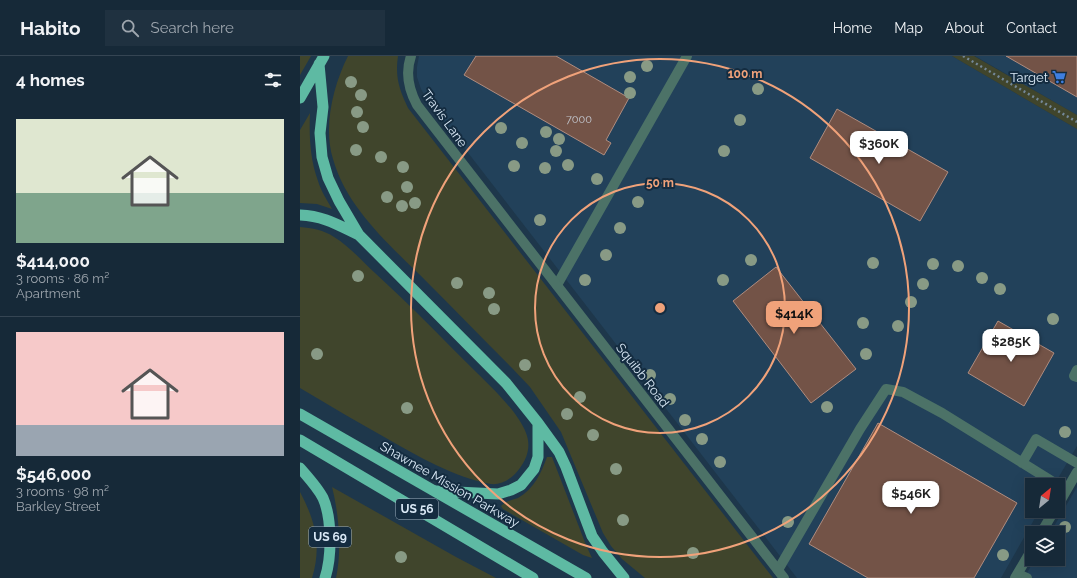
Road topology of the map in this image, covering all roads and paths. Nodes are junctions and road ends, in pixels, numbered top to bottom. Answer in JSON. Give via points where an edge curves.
{"nodes":[{"id":1,"x":411,"y":56,"type":"edge"},
{"id":2,"x":687,"y":56,"type":"edge"},
{"id":3,"x":963,"y":56,"type":"edge"},
{"id":4,"x":322,"y":60,"type":"edge"},
{"id":5,"x":300,"y":98,"type":"edge"},
{"id":6,"x":1077,"y":122,"type":"edge"},
{"id":7,"x":481,"y":187,"type":"joint"},
{"id":8,"x":300,"y":215,"type":"edge"},
{"id":9,"x":359,"y":235,"type":"junction"},
{"id":10,"x":557,"y":285,"type":"junction"},
{"id":11,"x":1077,"y":370,"type":"edge"},
{"id":12,"x":1077,"y":377,"type":"edge"},
{"id":13,"x":300,"y":414,"type":"edge"},
{"id":14,"x":538,"y":423,"type":"junction"},
{"id":15,"x":300,"y":440,"type":"edge"},
{"id":16,"x":1022,"y":463,"type":"junction"},
{"id":17,"x":1077,"y":463,"type":"edge"},
{"id":18,"x":300,"y":468,"type":"edge"},
{"id":19,"x":1077,"y":472,"type":"edge"},
{"id":20,"x":1046,"y":478,"type":"edge"},
{"id":21,"x":1065,"y":483,"type":"edge"},
{"id":22,"x":433,"y":490,"type":"junction"},
{"id":23,"x":1025,"y":565,"type":"edge"},
{"id":24,"x":781,"y":574,"type":"edge"},
{"id":25,"x":1020,"y":577,"type":"edge"},
{"id":26,"x":325,"y":578,"type":"edge"},
{"id":27,"x":533,"y":578,"type":"edge"},
{"id":28,"x":586,"y":578,"type":"edge"},
{"id":29,"x":624,"y":578,"type":"edge"}],
"edges":[{"from":1,"to":7,"type":"street","name":"Travis Lane","via":[[408,77],[417,105]]},
{"from":2,"to":10,"type":"street"},
{"from":3,"to":6,"type":"path"},
{"from":4,"to":5,"type":"highway"},
{"from":4,"to":9,"type":"highway","via":[[322,157],[333,189]]},
{"from":7,"to":10,"type":"street","name":"Squibb Road"},
{"from":8,"to":9,"type":"highway","via":[[326,219]]},
{"from":9,"to":14,"type":"highway","via":[[506,383]]},
{"from":10,"to":24,"type":"street","name":"Squibb Road"},
{"from":11,"to":12,"type":"street","via":[[1074,376]]},
{"from":13,"to":22,"type":"highway","name":"Shawnee Mission Parkway","number":"US 56"},
{"from":14,"to":22,"type":"highway","via":[[538,457],[534,469],[521,485],[498,494]]},
{"from":14,"to":29,"type":"highway","via":[[564,462],[592,536]]},
{"from":15,"to":27,"type":"highway","number":"US 56"},
{"from":16,"to":17,"type":"street","via":[[1036,439]]},
{"from":16,"to":20,"type":"street"},
{"from":16,"to":24,"type":"street","via":[[942,412],[902,392],[886,389],[860,429]]},
{"from":18,"to":26,"type":"highway","number":"US 69","via":[[323,497],[330,524],[330,551]]},
{"from":19,"to":21,"type":"street"},
{"from":22,"to":28,"type":"highway","name":"Shawnee Mission Parkway","number":"US 56"},
{"from":23,"to":25,"type":"street"}]}
